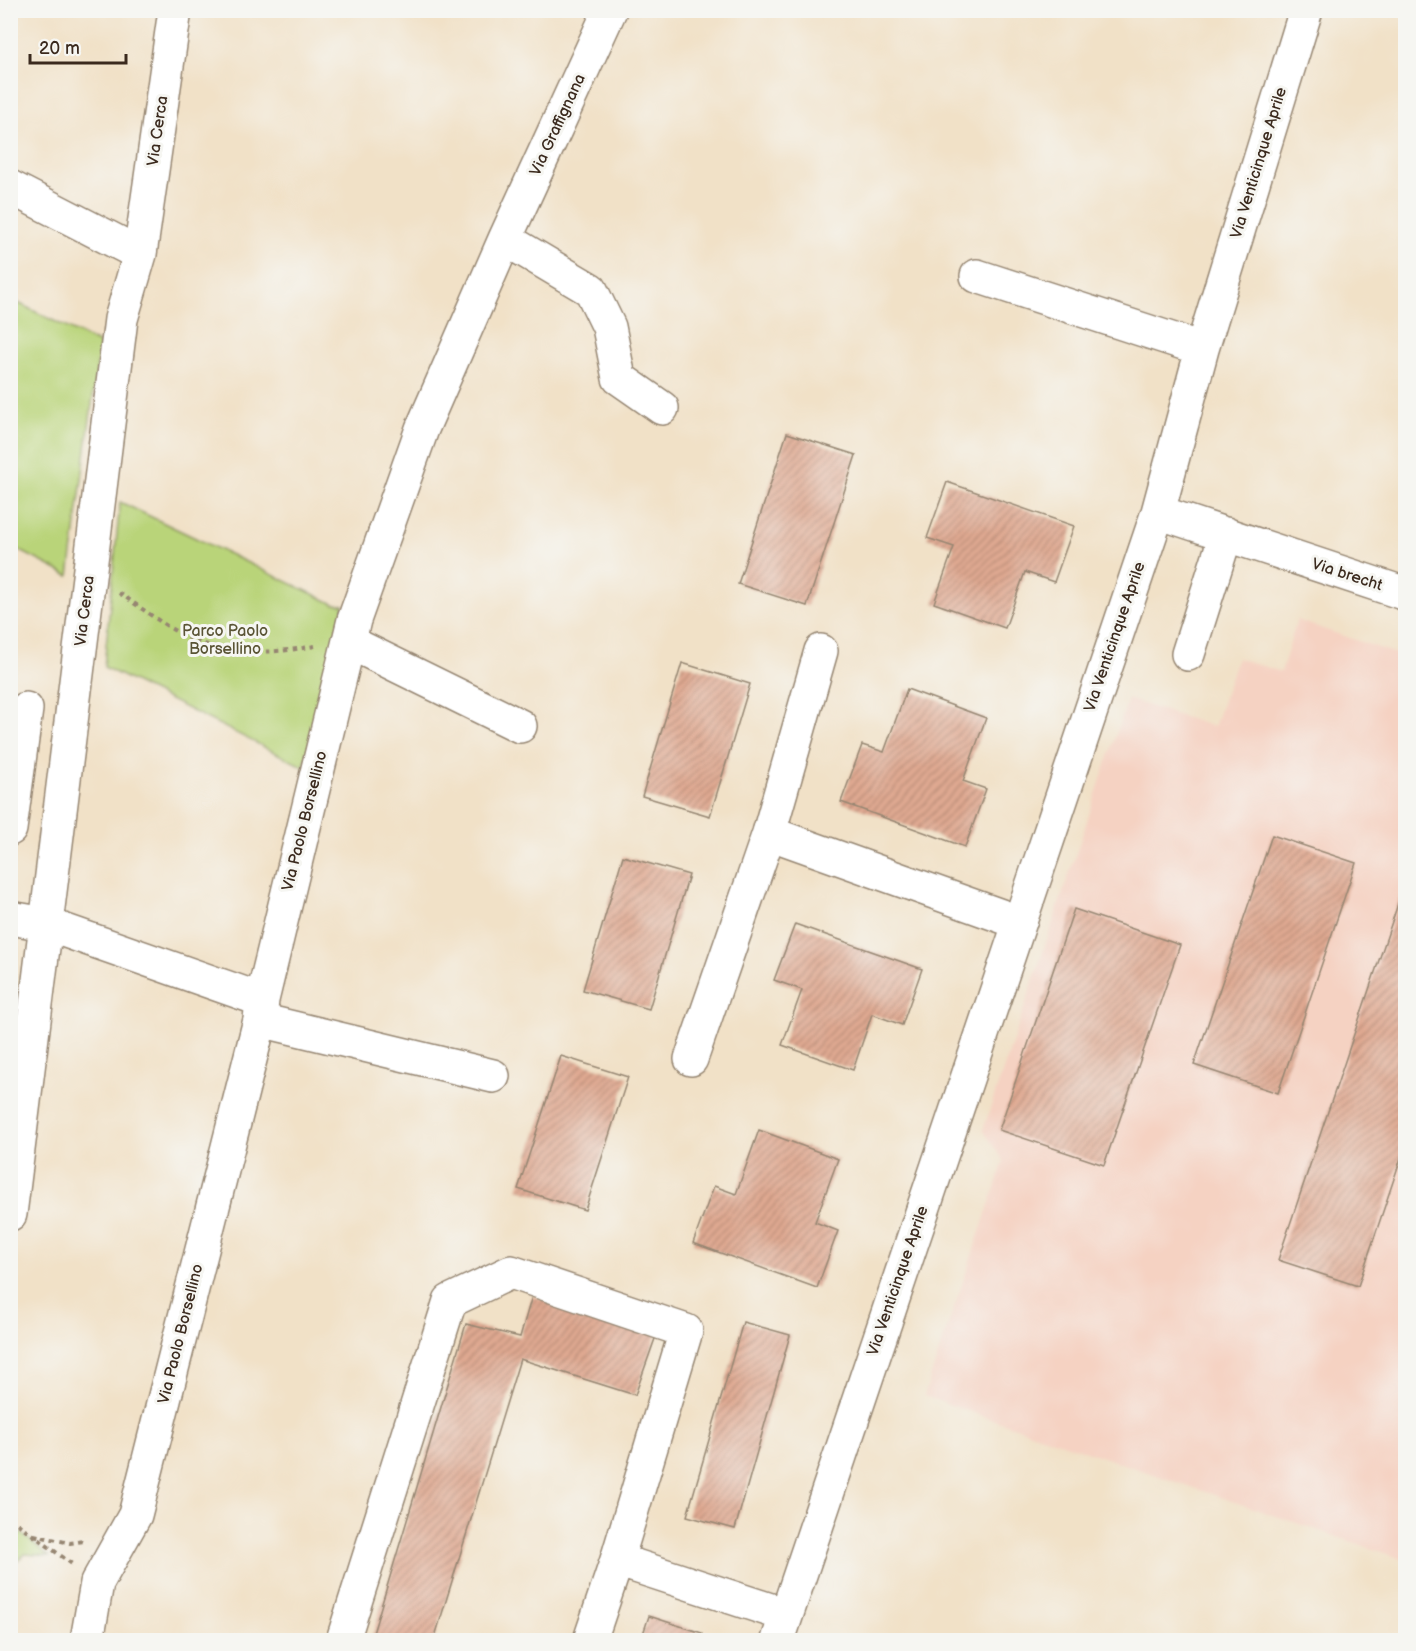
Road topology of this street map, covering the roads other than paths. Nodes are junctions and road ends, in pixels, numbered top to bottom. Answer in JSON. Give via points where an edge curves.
{"nodes":[{"id":1,"x":175,"y":10,"type":"edge"},
{"id":2,"x":610,"y":10,"type":"edge"},
{"id":3,"x":1306,"y":10,"type":"edge"},
{"id":4,"x":10,"y":187,"type":"edge"},
{"id":5,"x":505,"y":239,"type":"junction"},
{"id":6,"x":140,"y":254,"type":"junction"},
{"id":7,"x":977,"y":276,"type":"dead end"},
{"id":8,"x":1202,"y":350,"type":"junction"},
{"id":9,"x":662,"y":408,"type":"dead end"},
{"id":10,"x":422,"y":429,"type":"joint"},
{"id":11,"x":1158,"y":512,"type":"junction"},
{"id":12,"x":1226,"y":534,"type":"junction"},
{"id":13,"x":1406,"y":594,"type":"edge"},
{"id":14,"x":349,"y":642,"type":"junction"},
{"id":15,"x":821,"y":651,"type":"dead end"},
{"id":16,"x":1188,"y":654,"type":"dead end"},
{"id":17,"x":18,"y":706,"type":"edge"},
{"id":18,"x":71,"y":722,"type":"junction"},
{"id":19,"x":520,"y":726,"type":"dead end"},
{"id":20,"x":11,"y":822,"type":"edge"},
{"id":21,"x":769,"y":833,"type":"junction"},
{"id":22,"x":10,"y":918,"type":"edge"},
{"id":23,"x":1018,"y":922,"type":"junction"},
{"id":24,"x":46,"y":924,"type":"junction"},
{"id":25,"x":261,"y":1010,"type":"junction"},
{"id":26,"x":691,"y":1059,"type":"dead end"},
{"id":27,"x":493,"y":1076,"type":"dead end"},
{"id":28,"x":12,"y":1193,"type":"edge"},
{"id":29,"x":617,"y":1560,"type":"junction"},
{"id":30,"x":782,"y":1628,"type":"edge"},
{"id":31,"x":87,"y":1641,"type":"edge"},
{"id":32,"x":343,"y":1641,"type":"edge"},
{"id":33,"x":590,"y":1641,"type":"edge"}],
"edges":[{"from":1,"to":6,"type":"street","name":"Via Cerca"},
{"from":2,"to":5,"type":"street","name":"Via Graffignana"},
{"from":3,"to":8,"type":"street","name":"Via Venticinque Aprile"},
{"from":4,"to":6,"type":"street"},
{"from":5,"to":9,"type":"street","via":[[591,290],[609,327],[619,378]]},
{"from":5,"to":10,"type":"street","name":"Via Graffignana"},
{"from":6,"to":18,"type":"street","name":"Via Cerca","via":[[121,319]]},
{"from":7,"to":8,"type":"street"},
{"from":8,"to":11,"type":"street","name":"Via Venticinque Aprile"},
{"from":10,"to":14,"type":"street","name":"Via Paolo Borsellino"},
{"from":11,"to":12,"type":"street","name":"Via brecht"},
{"from":11,"to":23,"type":"street","name":"Via Venticinque Aprile"},
{"from":12,"to":13,"type":"street","name":"Via brecht"},
{"from":12,"to":16,"type":"street"},
{"from":14,"to":19,"type":"street"},
{"from":14,"to":25,"type":"street","name":"Via Paolo Borsellino"},
{"from":15,"to":21,"type":"street"},
{"from":17,"to":18,"type":"street"},
{"from":17,"to":20,"type":"street"},
{"from":18,"to":24,"type":"street","name":"Via Cerca"},
{"from":21,"to":23,"type":"street"},
{"from":21,"to":26,"type":"street"},
{"from":22,"to":24,"type":"street"},
{"from":23,"to":30,"type":"street","name":"Via Venticinque Aprile"},
{"from":24,"to":25,"type":"street"},
{"from":24,"to":28,"type":"street","name":"Via Cerca"},
{"from":25,"to":27,"type":"street"},
{"from":25,"to":31,"type":"street","name":"Via Paolo Borsellino","via":[[135,1515],[97,1583]]},
{"from":29,"to":30,"type":"street"},
{"from":29,"to":32,"type":"street","via":[[686,1331],[511,1272],[450,1301]]},
{"from":29,"to":33,"type":"street"}]}
